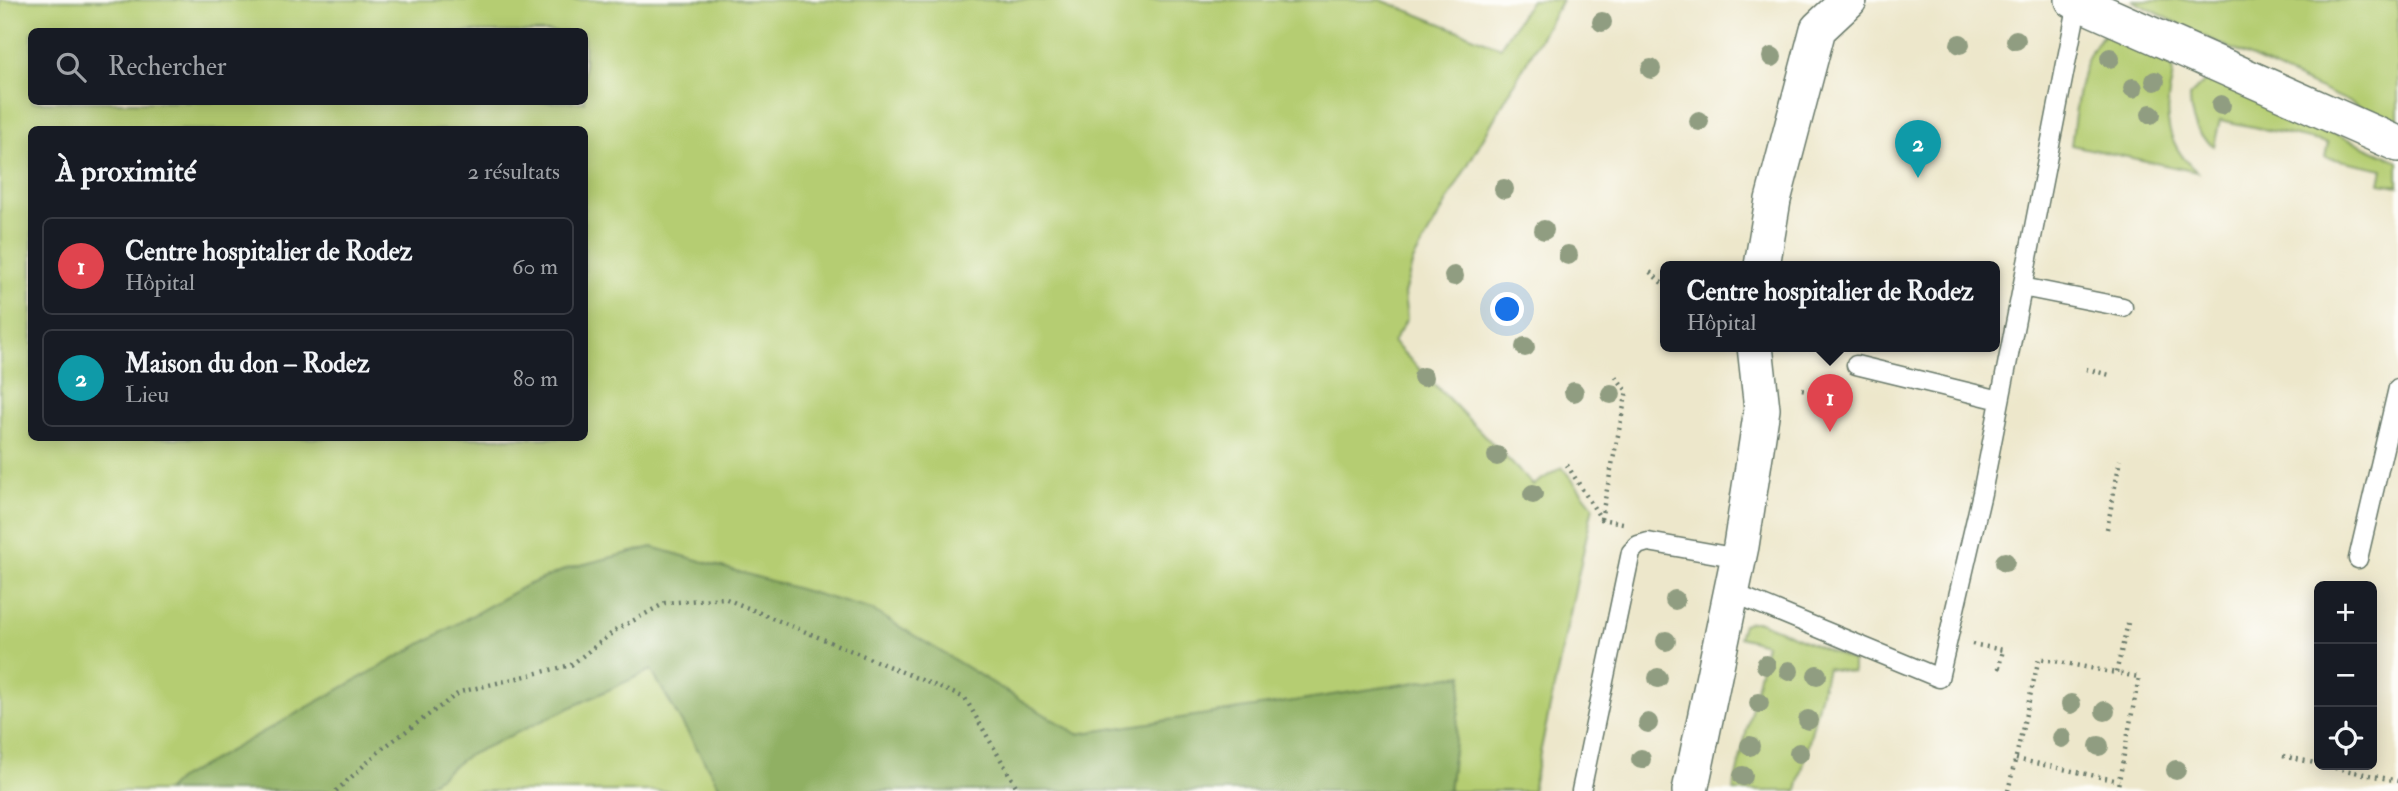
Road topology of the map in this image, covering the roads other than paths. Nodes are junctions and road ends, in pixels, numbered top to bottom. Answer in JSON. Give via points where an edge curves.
{"nodes":[{"id":1,"x":1849,"y":0,"type":"edge"},
{"id":2,"x":2075,"y":1,"type":"edge"},
{"id":3,"x":2398,"y":144,"type":"edge"},
{"id":4,"x":1763,"y":261,"type":"edge"},
{"id":5,"x":2022,"y":287,"type":"junction"},
{"id":6,"x":2123,"y":307,"type":"dead end"},
{"id":7,"x":1756,"y":352,"type":"edge"},
{"id":8,"x":1856,"y":365,"type":"dead end"},
{"id":9,"x":2398,"y":388,"type":"edge"},
{"id":10,"x":2000,"y":400,"type":"junction"},
{"id":11,"x":1739,"y":558,"type":"junction"},
{"id":12,"x":2358,"y":559,"type":"dead end"},
{"id":13,"x":1731,"y":592,"type":"junction"},
{"id":14,"x":1581,"y":791,"type":"edge"},
{"id":15,"x":1690,"y":791,"type":"edge"}],
"edges":[{"from":1,"to":4,"type":"street","via":[[1818,29],[1773,200]]},
{"from":2,"to":3,"type":"street"},
{"from":2,"to":5,"type":"lane"},
{"from":5,"to":6,"type":"lane"},
{"from":5,"to":10,"type":"lane"},
{"from":7,"to":11,"type":"street","via":[[1762,409]]},
{"from":8,"to":10,"type":"lane"},
{"from":9,"to":12,"type":"lane"},
{"from":10,"to":13,"type":"lane","via":[[1939,678]]},
{"from":11,"to":13,"type":"street"},
{"from":11,"to":14,"type":"lane","via":[[1648,541],[1631,552]]},
{"from":13,"to":15,"type":"street"}]}
